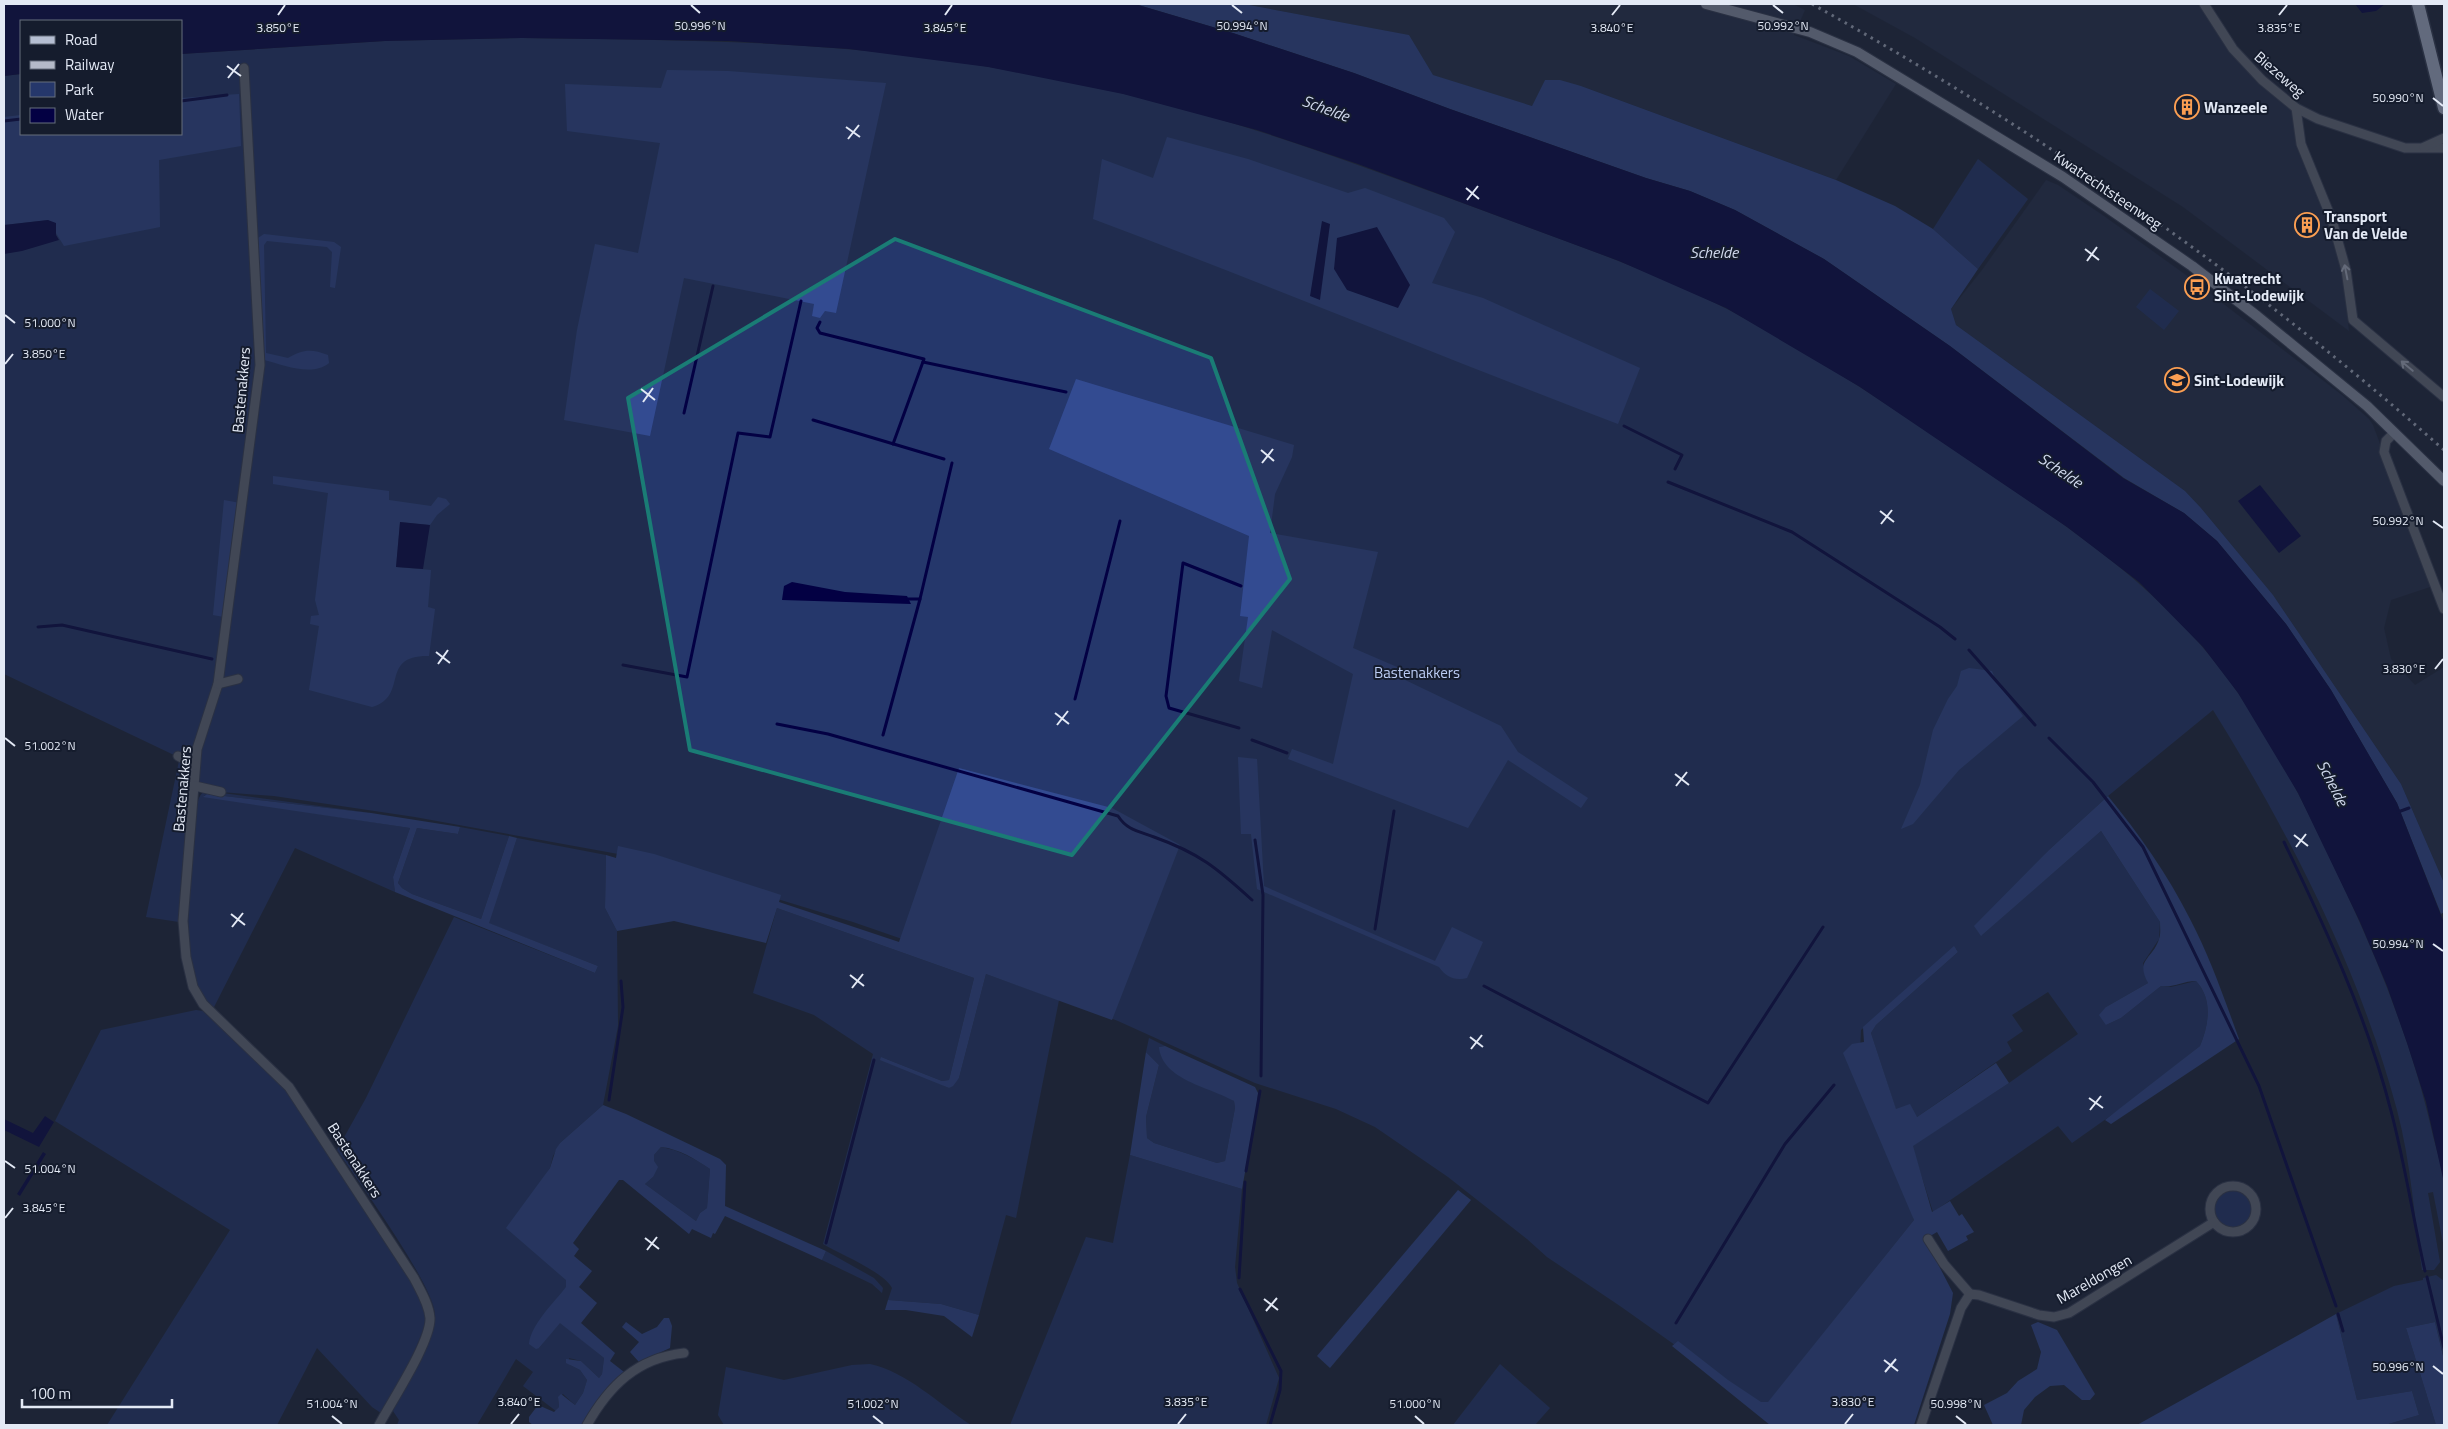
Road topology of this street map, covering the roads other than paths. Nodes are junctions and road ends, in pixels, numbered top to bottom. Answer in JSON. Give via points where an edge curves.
{"nodes":[{"id":1,"x":1706,"y":4,"type":"edge"},
{"id":2,"x":2204,"y":4,"type":"edge"},
{"id":3,"x":2418,"y":4,"type":"edge"},
{"id":4,"x":244,"y":68,"type":"dead end"},
{"id":5,"x":2296,"y":108,"type":"junction"},
{"id":6,"x":2444,"y":108,"type":"edge"},
{"id":7,"x":2444,"y":138,"type":"edge"},
{"id":8,"x":2444,"y":148,"type":"edge"},
{"id":9,"x":2421,"y":149,"type":"junction"},
{"id":10,"x":2444,"y":397,"type":"edge"},
{"id":11,"x":2393,"y":434,"type":"junction"},
{"id":12,"x":2444,"y":482,"type":"edge"},
{"id":13,"x":2444,"y":609,"type":"edge"},
{"id":14,"x":238,"y":679,"type":"dead end"},
{"id":15,"x":218,"y":684,"type":"junction"},
{"id":16,"x":178,"y":756,"type":"dead end"},
{"id":17,"x":195,"y":765,"type":"junction"},
{"id":18,"x":195,"y":786,"type":"junction"},
{"id":19,"x":221,"y":792,"type":"dead end"},
{"id":20,"x":2214,"y":1222,"type":"junction"},
{"id":21,"x":1928,"y":1239,"type":"dead end"},
{"id":22,"x":1975,"y":1294,"type":"junction"},
{"id":23,"x":684,"y":1353,"type":"dead end"},
{"id":24,"x":379,"y":1425,"type":"edge"},
{"id":25,"x":587,"y":1425,"type":"edge"},
{"id":26,"x":1921,"y":1425,"type":"edge"}],
"edges":[{"from":1,"to":11,"type":"street","name":"Kwatrechtsteenweg","via":[[1810,32],[1857,52],[2063,177],[2257,316],[2367,406]]},
{"from":2,"to":5,"type":"street","name":"Biezeweg","via":[[2233,48],[2262,80]]},
{"from":3,"to":6,"type":"main road"},
{"from":4,"to":15,"type":"street","name":"Bastenakkers","via":[[260,365]]},
{"from":5,"to":9,"type":"street","name":"Biezeweg","via":[[2404,148]]},
{"from":10,"to":5,"type":"street","one_way":true,"via":[[2354,320],[2346,270],[2332,220],[2301,144]]},
{"from":7,"to":9,"type":"street"},
{"from":8,"to":9,"type":"street","name":"Biezeweg"},
{"from":11,"to":12,"type":"street","name":"Kwatrechtsteenweg"},
{"from":11,"to":13,"type":"street","via":[[2386,441],[2384,452]]},
{"from":14,"to":15,"type":"street"},
{"from":15,"to":17,"type":"street","name":"Bastenakkers"},
{"from":16,"to":17,"type":"street"},
{"from":17,"to":18,"type":"street","name":"Bastenakkers"},
{"from":18,"to":19,"type":"street"},
{"from":18,"to":24,"type":"street","name":"Bastenakkers","via":[[183,921],[193,987],[203,1004],[289,1087],[414,1278],[427,1304],[430,1319],[426,1336]]},
{"from":20,"to":20,"type":"street","via":[[2228,1232],[2245,1229],[2256,1214],[2254,1200],[2238,1187],[2218,1192],[2210,1210]]},
{"from":20,"to":22,"type":"street","name":"Mareldongen","via":[[2069,1313],[2054,1317],[2039,1315]]},
{"from":21,"to":22,"type":"street","via":[[1944,1264]]},
{"from":22,"to":26,"type":"street","via":[[1961,1308]]},
{"from":23,"to":25,"type":"street","via":[[663,1355],[624,1377]]}]}
